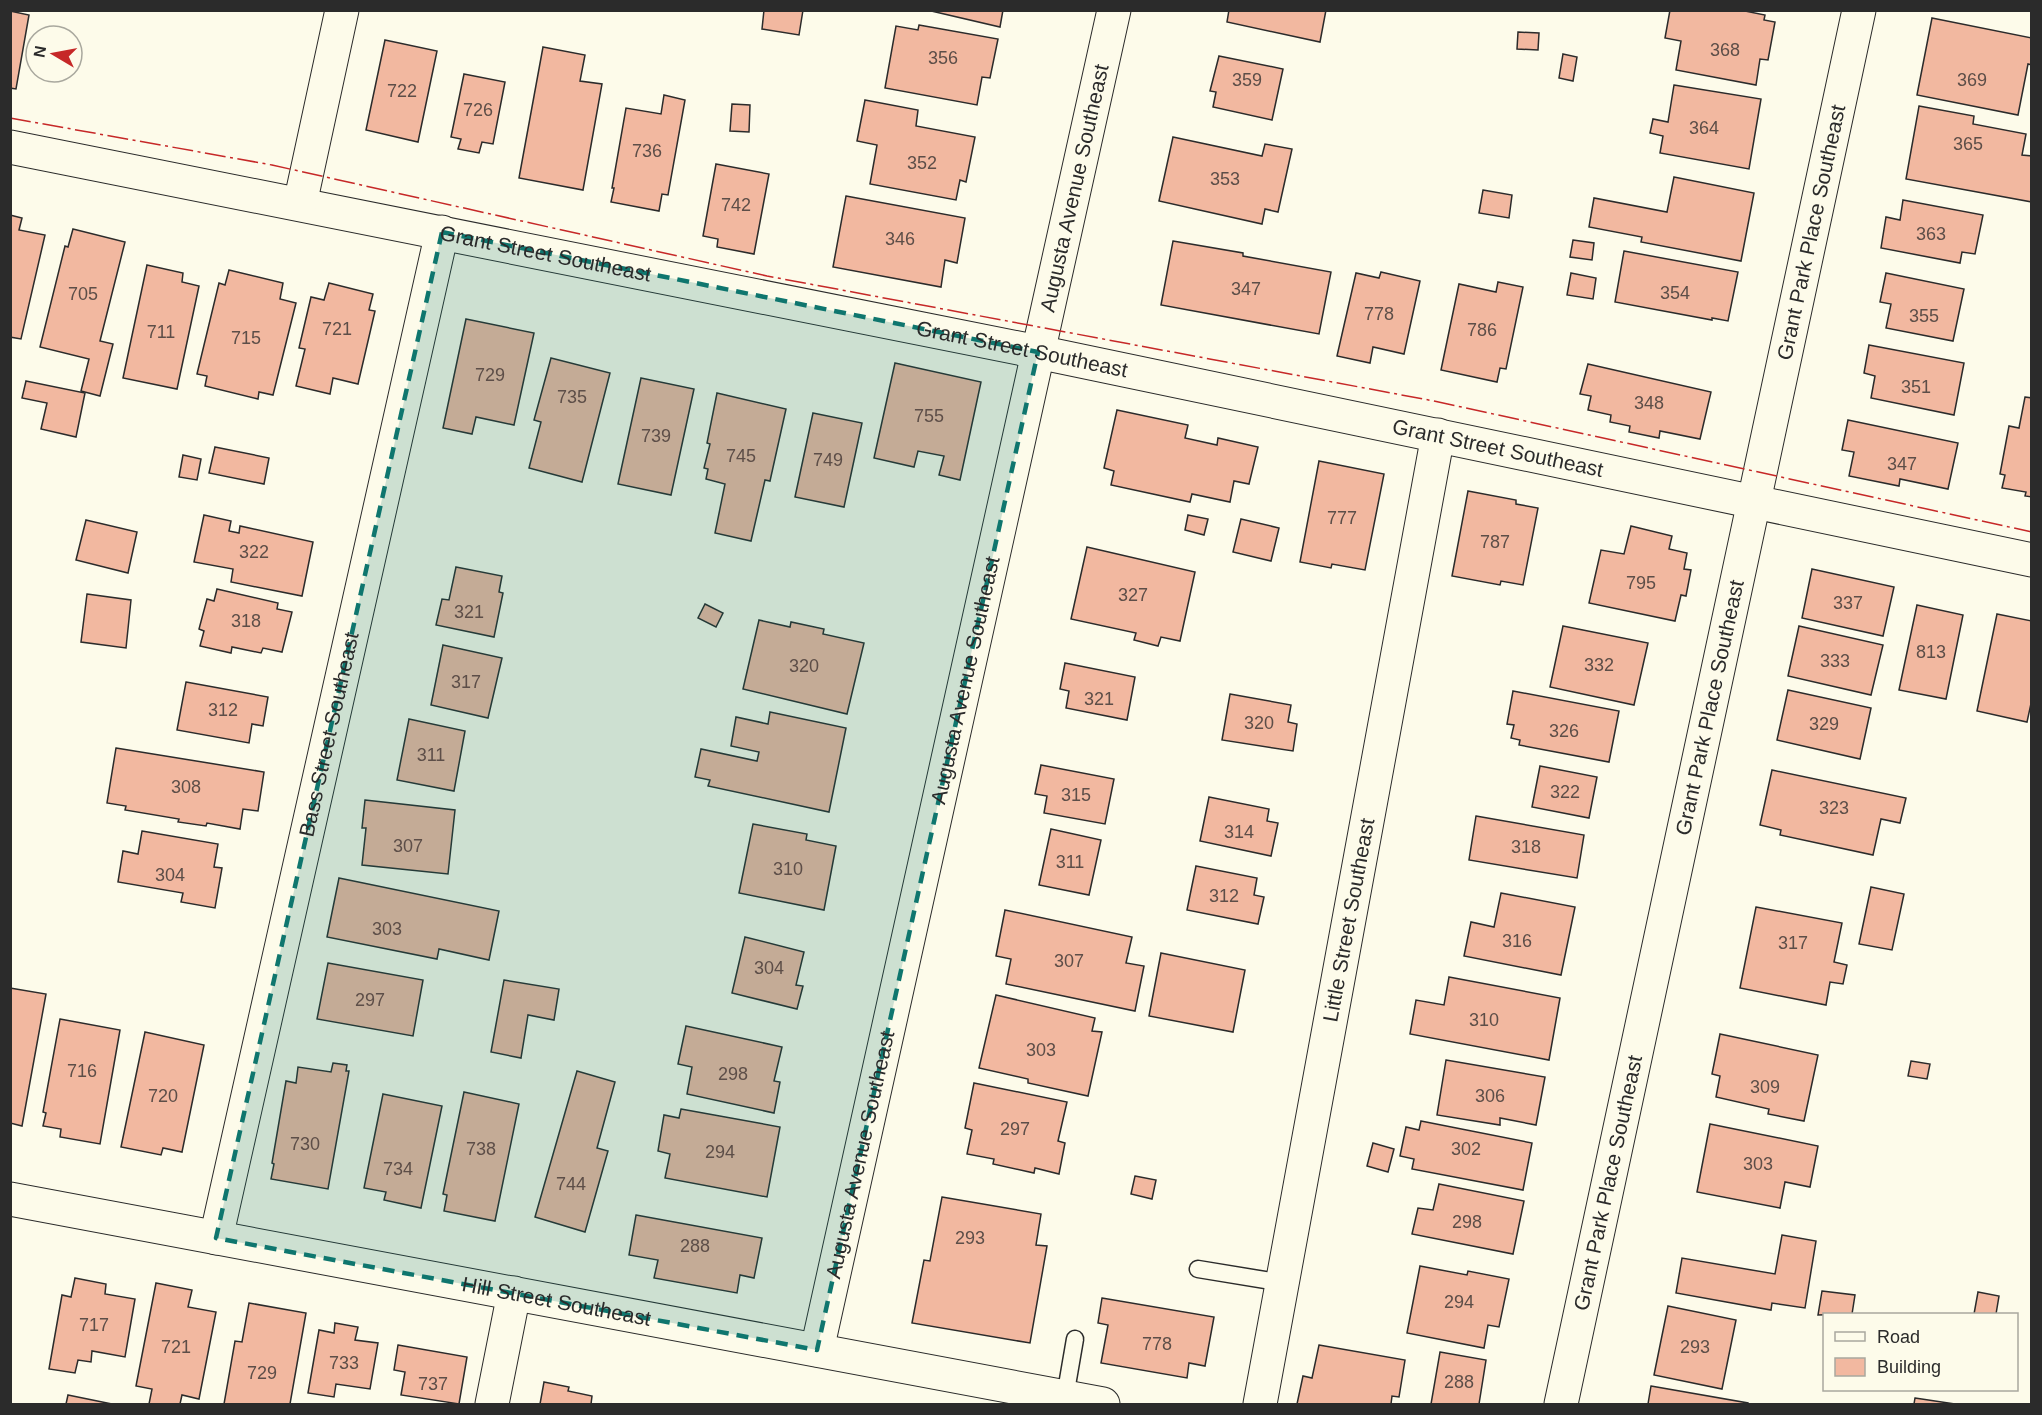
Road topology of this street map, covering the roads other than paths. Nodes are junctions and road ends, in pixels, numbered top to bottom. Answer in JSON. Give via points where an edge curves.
{"nodes":[{"id":1,"x":342,"y":10,"type":"edge"},
{"id":2,"x":1114,"y":10,"type":"edge"},
{"id":3,"x":1859,"y":10,"type":"edge"},
{"id":4,"x":10,"y":147,"type":"edge"},
{"id":5,"x":300,"y":204,"type":"junction"},
{"id":6,"x":442,"y":232,"type":"junction"},
{"id":7,"x":1038,"y":352,"type":"junction"},
{"id":8,"x":1438,"y":435,"type":"junction"},
{"id":9,"x":1754,"y":502,"type":"junction"},
{"id":10,"x":2031,"y":560,"type":"edge"},
{"id":11,"x":10,"y":1199,"type":"edge"},
{"id":12,"x":216,"y":1238,"type":"junction"},
{"id":13,"x":1198,"y":1269,"type":"dead end"},
{"id":14,"x":1283,"y":1283,"type":"junction"},
{"id":15,"x":514,"y":1293,"type":"junction"},
{"id":16,"x":1075,"y":1339,"type":"dead end"},
{"id":17,"x":816,"y":1350,"type":"junction"},
{"id":18,"x":1065,"y":1397,"type":"junction"},
{"id":19,"x":492,"y":1404,"type":"edge"},
{"id":20,"x":1103,"y":1404,"type":"edge"},
{"id":21,"x":1260,"y":1404,"type":"edge"},
{"id":22,"x":1561,"y":1404,"type":"edge"}],
"edges":[{"from":1,"to":5,"type":"street"},
{"from":2,"to":7,"type":"street","name":"Augusta Avenue Southeast"},
{"from":3,"to":9,"type":"street","name":"Grant Park Place Southeast"},
{"from":4,"to":5,"type":"street","name":"Grant Street Southeast"},
{"from":5,"to":6,"type":"street","name":"Grant Street Southeast"},
{"from":6,"to":7,"type":"street","name":"Grant Street Southeast"},
{"from":6,"to":12,"type":"street","name":"Bass Street Southeast"},
{"from":7,"to":8,"type":"street","name":"Grant Street Southeast"},
{"from":7,"to":17,"type":"street","name":"Augusta Avenue Southeast"},
{"from":8,"to":9,"type":"street","name":"Grant Street Southeast"},
{"from":8,"to":14,"type":"street","name":"Little Street Southeast"},
{"from":9,"to":10,"type":"street","name":"Grant Street Southeast"},
{"from":9,"to":22,"type":"street","name":"Grant Park Place Southeast"},
{"from":11,"to":12,"type":"street","name":"Hill Street Southeast"},
{"from":12,"to":15,"type":"street","name":"Hill Street Southeast"},
{"from":13,"to":14,"type":"lane"},
{"from":14,"to":21,"type":"street","name":"Little Street Southeast"},
{"from":15,"to":17,"type":"street","name":"Hill Street Southeast"},
{"from":15,"to":19,"type":"street"},
{"from":16,"to":18,"type":"lane"},
{"from":17,"to":18,"type":"street","name":"Hill Street Southeast"},
{"from":18,"to":20,"type":"street","name":"Hill Street Southeast"}]}
